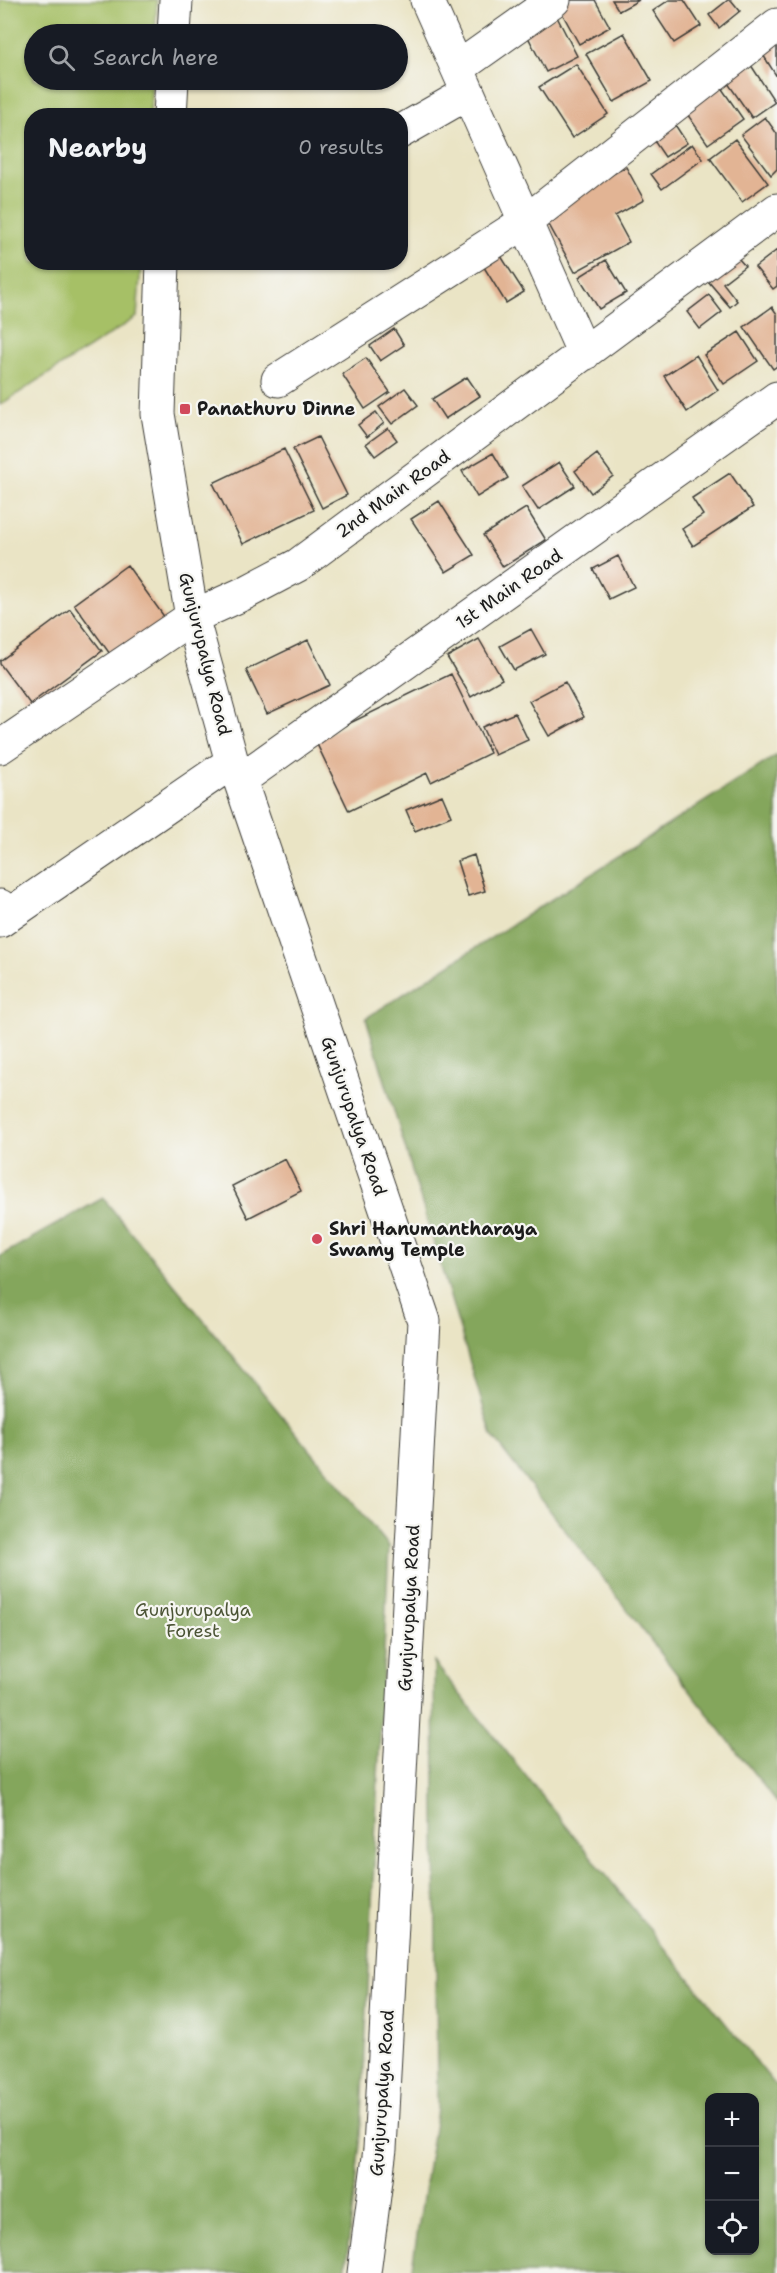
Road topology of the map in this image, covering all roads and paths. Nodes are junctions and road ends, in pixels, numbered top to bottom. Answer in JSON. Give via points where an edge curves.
{"nodes":[{"id":1,"x":176,"y":0,"type":"edge"},
{"id":2,"x":427,"y":0,"type":"edge"},
{"id":3,"x":554,"y":0,"type":"edge"},
{"id":4,"x":175,"y":24,"type":"edge"},
{"id":5,"x":777,"y":25,"type":"edge"},
{"id":6,"x":463,"y":81,"type":"junction"},
{"id":7,"x":171,"y":90,"type":"edge"},
{"id":8,"x":170,"y":108,"type":"edge"},
{"id":9,"x":408,"y":126,"type":"edge"},
{"id":10,"x":777,"y":210,"type":"edge"},
{"id":11,"x":525,"y":222,"type":"junction"},
{"id":12,"x":166,"y":270,"type":"edge"},
{"id":13,"x":584,"y":354,"type":"junction"},
{"id":14,"x":278,"y":380,"type":"dead end"},
{"id":15,"x":777,"y":398,"type":"edge"},
{"id":16,"x":192,"y":617,"type":"junction"},
{"id":17,"x":0,"y":747,"type":"edge"},
{"id":18,"x":236,"y":771,"type":"junction"},
{"id":19,"x":2,"y":914,"type":"edge"},
{"id":20,"x":364,"y":2273,"type":"edge"}],
"edges":[{"from":1,"to":4,"type":"street"},
{"from":2,"to":6,"type":"street"},
{"from":3,"to":6,"type":"street"},
{"from":5,"to":11,"type":"street"},
{"from":6,"to":9,"type":"street"},
{"from":6,"to":11,"type":"street"},
{"from":7,"to":8,"type":"street"},
{"from":10,"to":13,"type":"street","name":"2nd Main Road"},
{"from":11,"to":13,"type":"street"},
{"from":11,"to":14,"type":"street"},
{"from":12,"to":16,"type":"street","name":"Gunjurupalya Road","via":[[158,414]]},
{"from":13,"to":16,"type":"street","name":"2nd Main Road","via":[[298,565]]},
{"from":15,"to":18,"type":"street","name":"1st Main Road"},
{"from":16,"to":17,"type":"street","name":"2nd Main Road"},
{"from":16,"to":18,"type":"street","name":"Gunjurupalya Road"},
{"from":18,"to":19,"type":"street","name":"1st Main Road"},
{"from":18,"to":20,"type":"street","name":"Gunjurupalya Road","via":[[424,1321],[380,2149]]}]}
